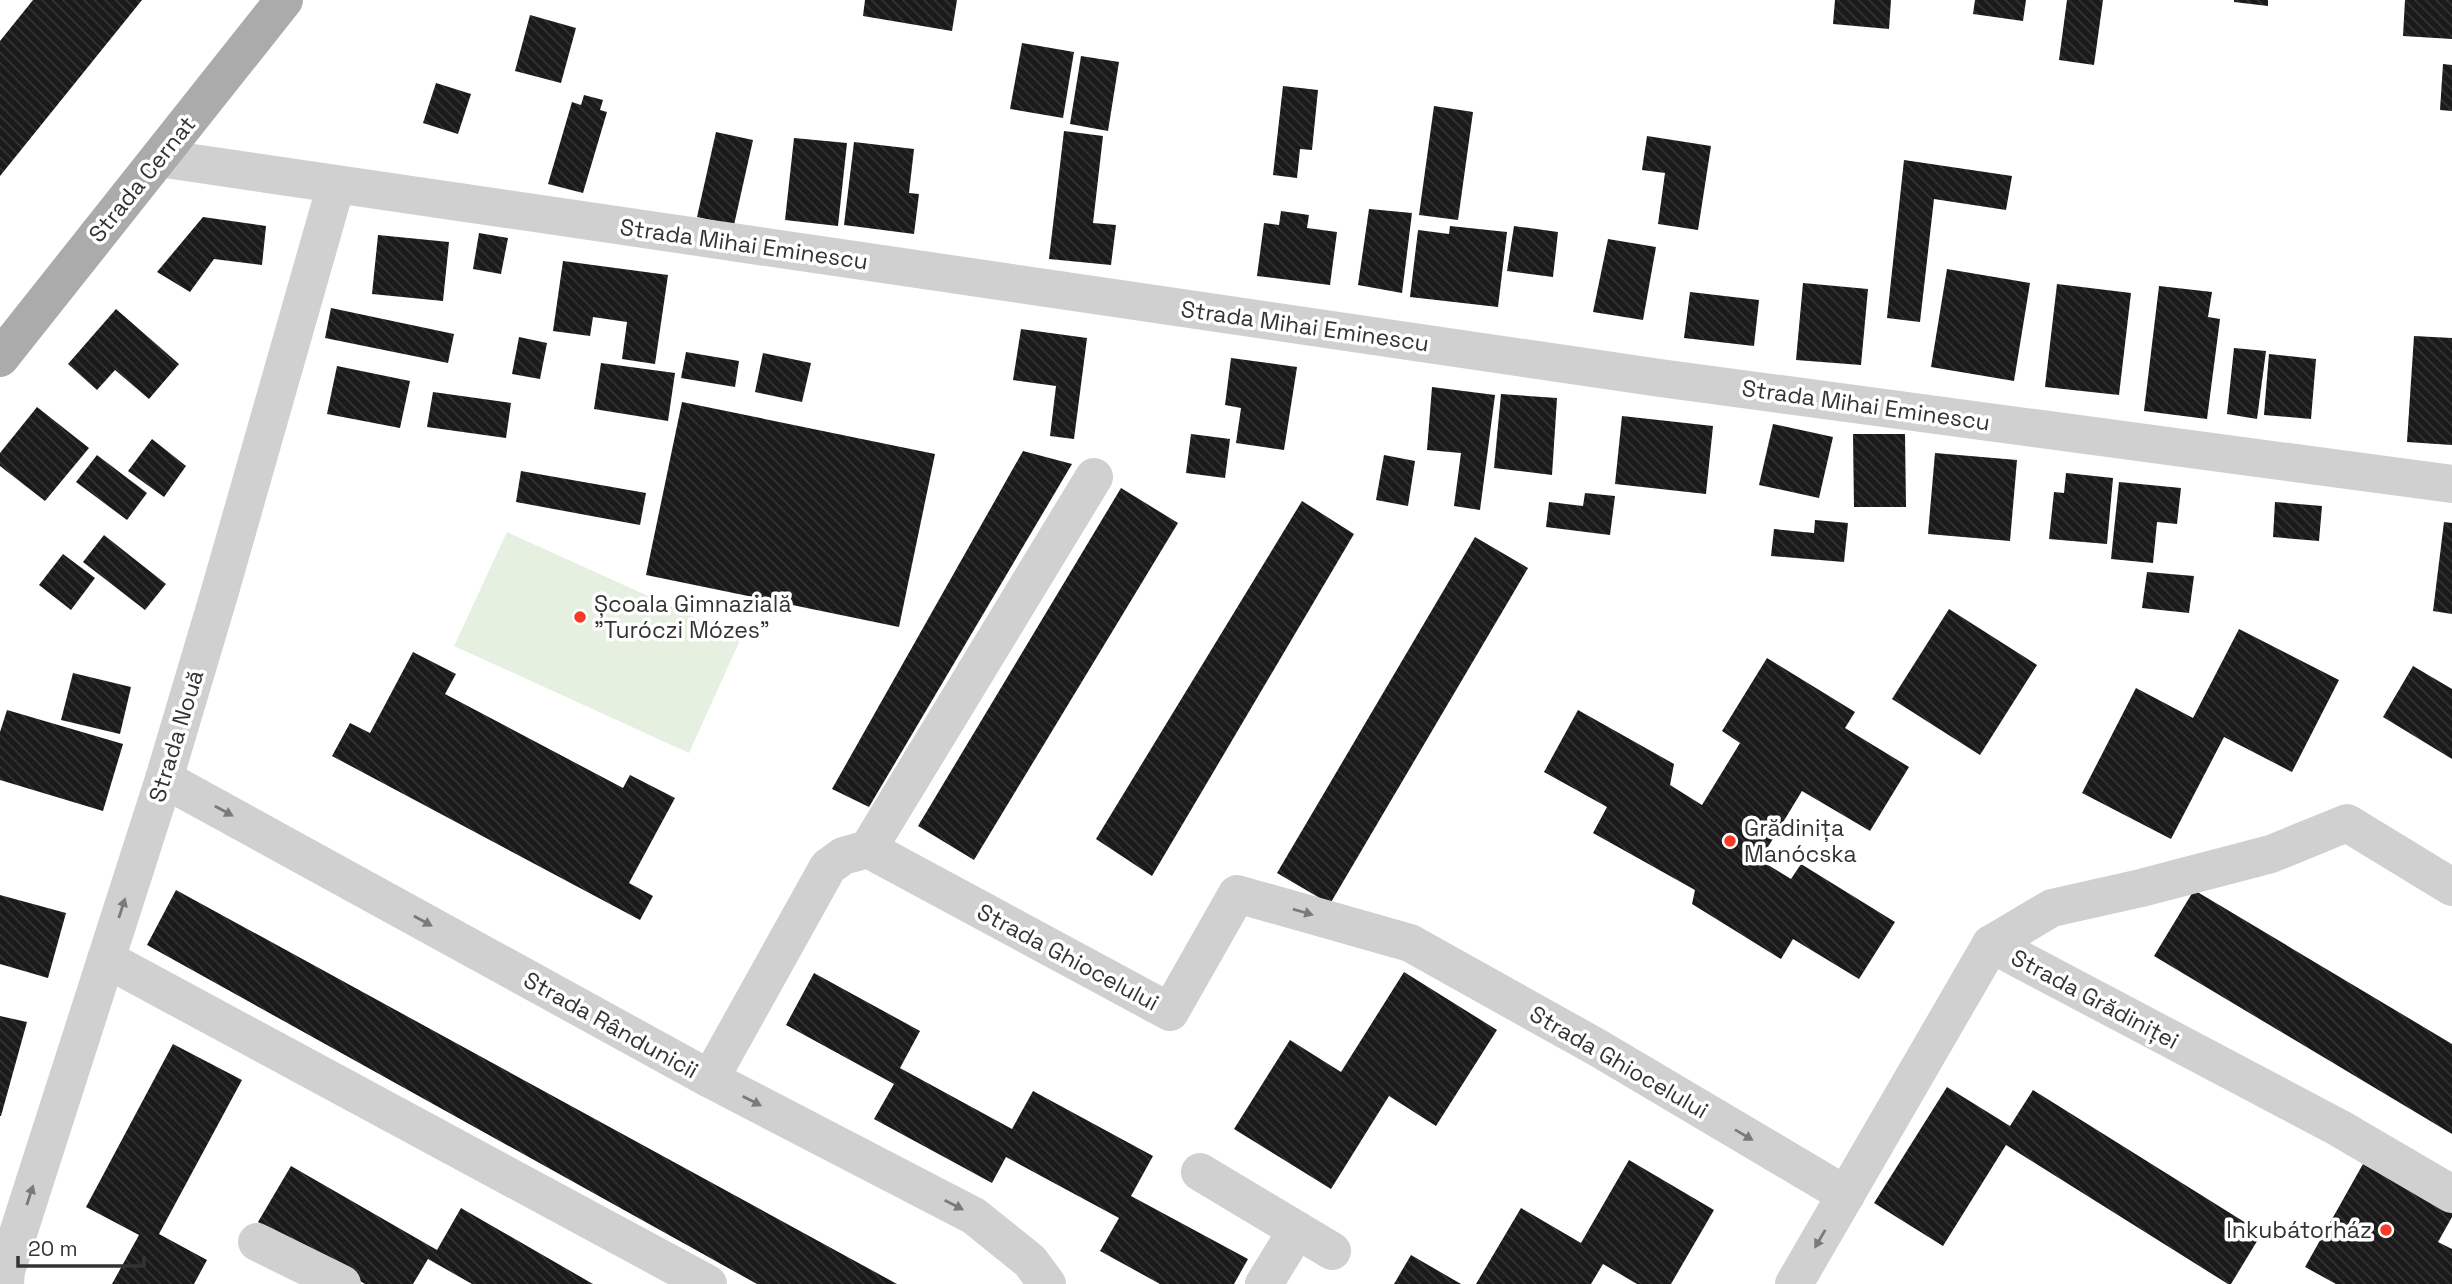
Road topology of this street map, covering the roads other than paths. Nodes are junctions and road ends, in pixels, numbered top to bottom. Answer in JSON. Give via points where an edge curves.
{"nodes":[{"id":1,"x":284,"y":0,"type":"edge"},
{"id":2,"x":159,"y":158,"type":"junction"},
{"id":3,"x":336,"y":184,"type":"junction"},
{"id":4,"x":0,"y":358,"type":"edge"},
{"id":5,"x":1094,"y":477,"type":"dead end"},
{"id":6,"x":2452,"y":484,"type":"edge"},
{"id":7,"x":164,"y":779,"type":"junction"},
{"id":8,"x":868,"y":849,"type":"junction"},
{"id":9,"x":2452,"y":887,"type":"edge"},
{"id":10,"x":1991,"y":944,"type":"junction"},
{"id":11,"x":106,"y":959,"type":"junction"},
{"id":12,"x":710,"y":1080,"type":"junction"},
{"id":13,"x":1200,"y":1172,"type":"dead end"},
{"id":14,"x":2452,"y":1194,"type":"edge"},
{"id":15,"x":1846,"y":1195,"type":"junction"},
{"id":16,"x":1297,"y":1230,"type":"junction"},
{"id":17,"x":257,"y":1242,"type":"dead end"},
{"id":18,"x":1332,"y":1251,"type":"dead end"},
{"id":19,"x":698,"y":1282,"type":"edge"},
{"id":20,"x":5,"y":1284,"type":"edge"},
{"id":21,"x":342,"y":1284,"type":"edge"},
{"id":22,"x":1047,"y":1284,"type":"edge"},
{"id":23,"x":1264,"y":1284,"type":"edge"},
{"id":24,"x":1794,"y":1284,"type":"edge"}],
"edges":[{"from":1,"to":2,"type":"main road","name":"Strada Cernat"},
{"from":2,"to":3,"type":"street","name":"Strada Mihai Eminescu"},
{"from":2,"to":4,"type":"main road","name":"Strada Cernat"},
{"from":3,"to":6,"type":"street","name":"Strada Mihai Eminescu","via":[[1646,376]]},
{"from":3,"to":7,"type":"street","name":"Strada Nouă"},
{"from":5,"to":8,"type":"street"},
{"from":11,"to":7,"type":"street","name":"Strada Nouă","one_way":true},
{"from":7,"to":12,"type":"street","name":"Strada Rândunicii","one_way":true},
{"from":8,"to":12,"type":"street","via":[[843,856],[828,867]]},
{"from":8,"to":15,"type":"street","name":"Strada Ghiocelului","one_way":true,"via":[[1170,1012],[1237,894],[1410,943]]},
{"from":9,"to":10,"type":"street","via":[[2347,823],[2271,854],[2052,908]]},
{"from":10,"to":14,"type":"street","name":"Strada Grădiniței","via":[[2339,1128]]},
{"from":10,"to":15,"type":"street","name":"Strada Grădiniței"},
{"from":11,"to":19,"type":"street"},
{"from":20,"to":11,"type":"street","name":"Strada Nouă","one_way":true},
{"from":12,"to":22,"type":"street","name":"Strada Rândunicii","one_way":true,"via":[[974,1216],[1030,1261]]},
{"from":13,"to":16,"type":"street"},
{"from":15,"to":24,"type":"street","name":"Strada Grădiniței","one_way":true},
{"from":16,"to":18,"type":"street"},
{"from":16,"to":23,"type":"street"},
{"from":17,"to":21,"type":"street"}]}
